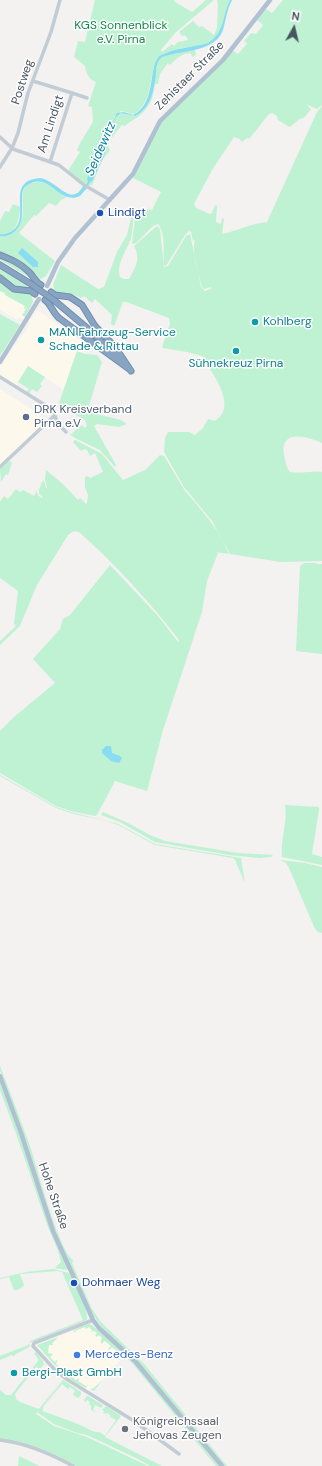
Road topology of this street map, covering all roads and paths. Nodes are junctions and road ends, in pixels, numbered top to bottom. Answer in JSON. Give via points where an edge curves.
{"nodes":[{"id":1,"x":60,"y":0,"type":"edge"},
{"id":2,"x":270,"y":0,"type":"edge"},
{"id":3,"x":33,"y":81,"type":"junction"},
{"id":4,"x":72,"y":93,"type":"junction"},
{"id":5,"x":87,"y":98,"type":"dead end"},
{"id":6,"x":0,"y":137,"type":"edge"},
{"id":7,"x":12,"y":148,"type":"junction"},
{"id":8,"x":50,"y":162,"type":"junction"},
{"id":9,"x":0,"y":167,"type":"edge"},
{"id":10,"x":110,"y":200,"type":"junction"},
{"id":11,"x":0,"y":255,"type":"edge"},
{"id":12,"x":0,"y":265,"type":"edge"},
{"id":13,"x":0,"y":278,"type":"edge"},
{"id":14,"x":44,"y":285,"type":"junction"},
{"id":15,"x":50,"y":292,"type":"junction"},
{"id":16,"x":35,"y":294,"type":"junction"},
{"id":17,"x":39,"y":299,"type":"junction"},
{"id":18,"x":45,"y":300,"type":"junction"},
{"id":19,"x":0,"y":362,"type":"edge"},
{"id":20,"x":131,"y":371,"type":"junction"},
{"id":21,"x":0,"y":378,"type":"edge"},
{"id":22,"x":54,"y":416,"type":"junction"},
{"id":23,"x":66,"y":432,"type":"dead end"},
{"id":24,"x":0,"y":467,"type":"edge"},
{"id":25,"x":0,"y":1076,"type":"edge"},
{"id":26,"x":92,"y":1320,"type":"junction"},
{"id":27,"x":0,"y":1440,"type":"edge"},
{"id":28,"x":179,"y":1454,"type":"dead end"},
{"id":29,"x":73,"y":1466,"type":"edge"},
{"id":30,"x":222,"y":1466,"type":"edge"}],
"edges":[{"from":1,"to":3,"type":"street","name":"Postweg","via":[[52,32]]},
{"from":2,"to":10,"type":"main road","name":"Zehistaer Straße","via":[[223,60],[160,121],[136,170]]},
{"from":3,"to":4,"type":"street","name":"Am Lindigt"},
{"from":3,"to":7,"type":"street","name":"Postweg"},
{"from":4,"to":5,"type":"street","name":"Am Lindigt"},
{"from":4,"to":8,"type":"street","name":"Am Lindigt"},
{"from":6,"to":7,"type":"street"},
{"from":7,"to":8,"type":"street"},
{"from":7,"to":9,"type":"street","name":"Postweg"},
{"from":8,"to":10,"type":"street","via":[[64,168],[84,185]]},
{"from":10,"to":14,"type":"main road","name":"Zehistaer Straße","via":[[70,244]]},
{"from":11,"to":14,"type":"highway","via":[[27,269],[37,282]]},
{"from":12,"to":20,"type":"highway","bridge":true,"via":[[55,301]]},
{"from":13,"to":16,"type":"highway","via":[[14,289]]},
{"from":14,"to":15,"type":"main road"},
{"from":14,"to":16,"type":"main road","via":[[36,289]]},
{"from":15,"to":18,"type":"main road"},
{"from":15,"to":20,"type":"highway","via":[[82,305]]},
{"from":16,"to":17,"type":"main road"},
{"from":17,"to":18,"type":"main road"},
{"from":17,"to":19,"type":"main road"},
{"from":18,"to":20,"type":"highway","via":[[54,314]]},
{"from":21,"to":22,"type":"street","via":[[51,409]]},
{"from":22,"to":23,"type":"street"},
{"from":22,"to":24,"type":"street"},
{"from":25,"to":26,"type":"main road","name":"Hohe Straße","via":[[53,1230]]},
{"from":26,"to":28,"type":"street","via":[[34,1343],[33,1346],[68,1380],[134,1421]]},
{"from":26,"to":30,"type":"main road","name":"Hohe Straße","via":[[135,1361]]},
{"from":27,"to":29,"type":"street","via":[[42,1451]]}]}
